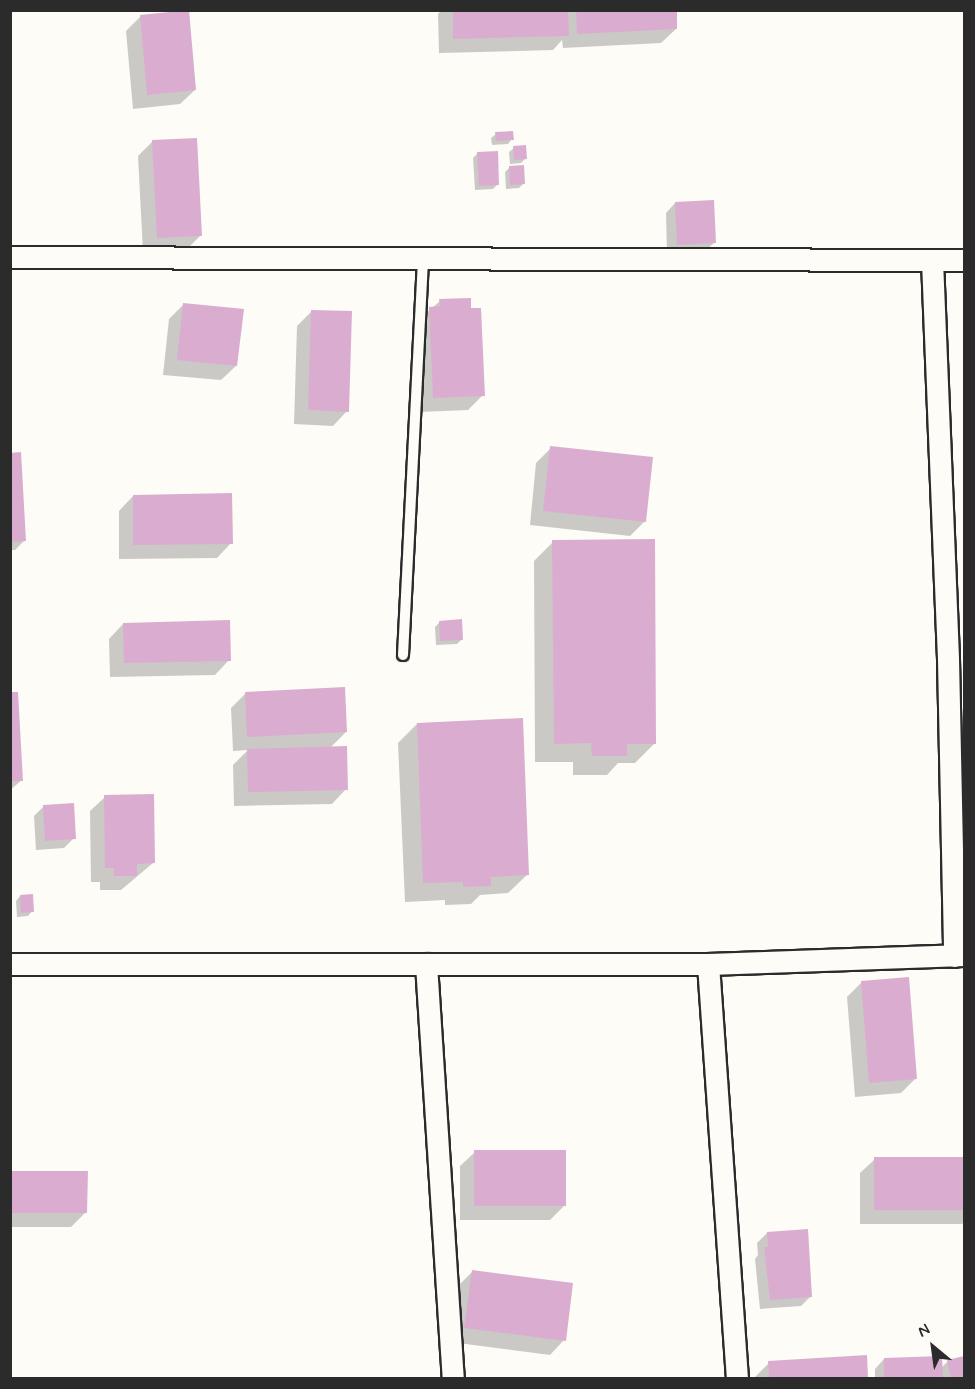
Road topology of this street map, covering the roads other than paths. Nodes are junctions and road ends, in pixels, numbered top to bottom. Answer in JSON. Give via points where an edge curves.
{"nodes":[{"id":1,"x":10,"y":257,"type":"edge"},
{"id":2,"x":423,"y":259,"type":"junction"},
{"id":3,"x":932,"y":260,"type":"junction"},
{"id":4,"x":964,"y":260,"type":"edge"},
{"id":5,"x":403,"y":655,"type":"dead end"},
{"id":6,"x":959,"y":956,"type":"edge"},
{"id":7,"x":10,"y":964,"type":"edge"},
{"id":8,"x":426,"y":964,"type":"junction"},
{"id":9,"x":708,"y":964,"type":"junction"},
{"id":10,"x":453,"y":1378,"type":"edge"},
{"id":11,"x":737,"y":1378,"type":"edge"}],
"edges":[{"from":1,"to":2,"type":"street"},
{"from":2,"to":3,"type":"street"},
{"from":2,"to":5,"type":"lane"},
{"from":3,"to":4,"type":"street"},
{"from":3,"to":6,"type":"street"},
{"from":6,"to":9,"type":"street"},
{"from":7,"to":8,"type":"street"},
{"from":8,"to":9,"type":"street"},
{"from":8,"to":10,"type":"street"},
{"from":9,"to":11,"type":"street"}]}
